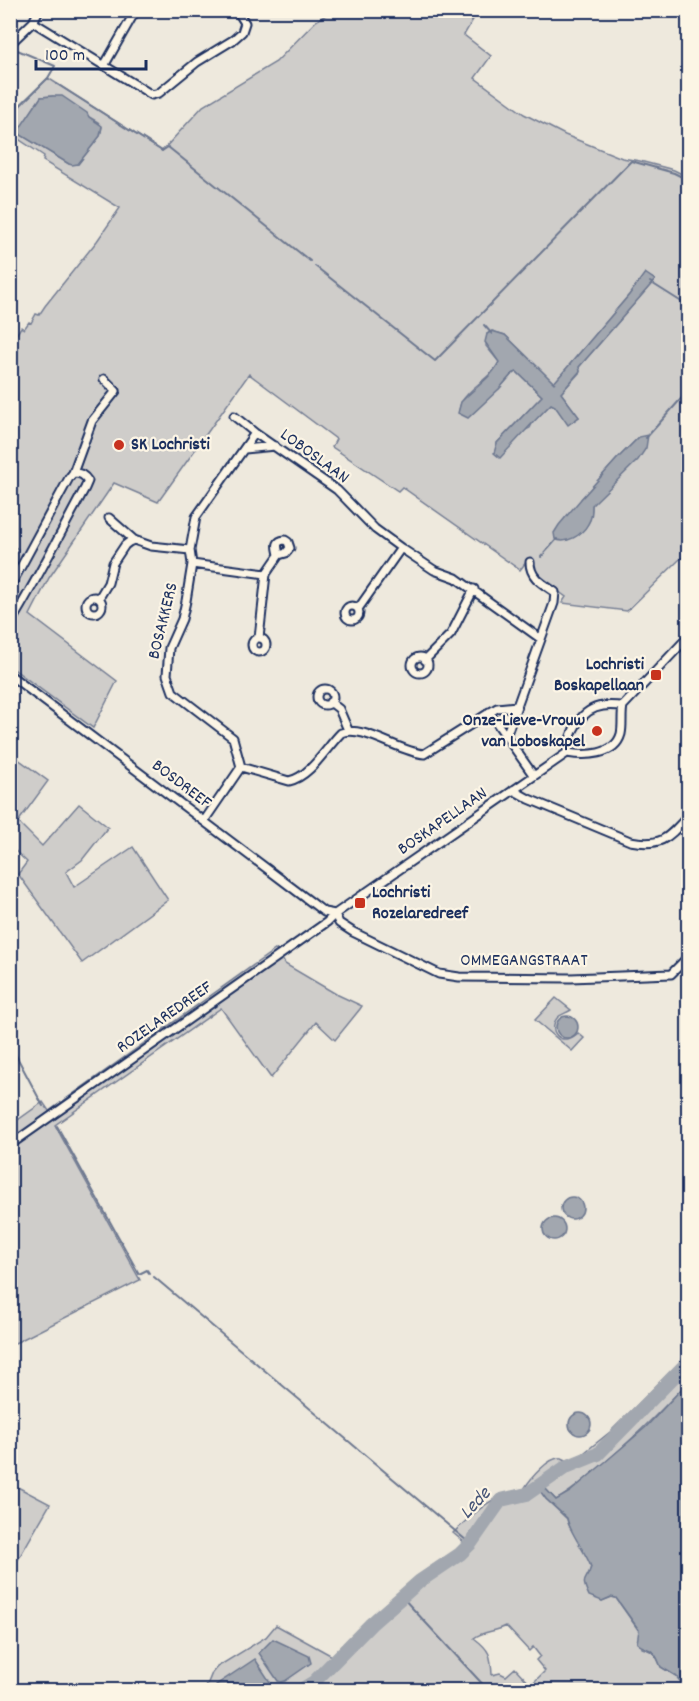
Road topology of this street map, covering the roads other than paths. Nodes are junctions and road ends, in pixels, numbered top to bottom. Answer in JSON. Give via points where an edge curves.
{"nodes":[{"id":1,"x":39,"y":10,"type":"edge"},
{"id":2,"x":136,"y":10,"type":"edge"},
{"id":3,"x":234,"y":10,"type":"edge"},
{"id":4,"x":33,"y":22,"type":"junction"},
{"id":5,"x":10,"y":44,"type":"edge"},
{"id":6,"x":104,"y":66,"type":"junction"},
{"id":7,"x":104,"y":379,"type":"dead end"},
{"id":8,"x":234,"y":416,"type":"dead end"},
{"id":9,"x":255,"y":433,"type":"junction"},
{"id":10,"x":275,"y":446,"type":"junction"},
{"id":11,"x":245,"y":449,"type":"junction"},
{"id":12,"x":73,"y":473,"type":"junction"},
{"id":13,"x":109,"y":518,"type":"dead end"},
{"id":14,"x":134,"y":540,"type":"junction"},
{"id":15,"x":401,"y":548,"type":"junction"},
{"id":16,"x":190,"y":550,"type":"junction"},
{"id":17,"x":279,"y":555,"type":"dead end"},
{"id":18,"x":530,"y":562,"type":"dead end"},
{"id":19,"x":192,"y":564,"type":"junction"},
{"id":20,"x":266,"y":574,"type":"junction"},
{"id":21,"x":10,"y":588,"type":"edge"},
{"id":22,"x":474,"y":590,"type":"junction"},
{"id":23,"x":99,"y":598,"type":"dead end"},
{"id":24,"x":358,"y":609,"type":"dead end"},
{"id":25,"x":10,"y":624,"type":"edge"},
{"id":26,"x":259,"y":638,"type":"dead end"},
{"id":27,"x":688,"y":638,"type":"edge"},
{"id":28,"x":541,"y":639,"type":"junction"},
{"id":29,"x":425,"y":660,"type":"dead end"},
{"id":30,"x":10,"y":675,"type":"edge"},
{"id":31,"x":330,"y":702,"type":"dead end"},
{"id":32,"x":517,"y":706,"type":"junction"},
{"id":33,"x":623,"y":706,"type":"junction"},
{"id":34,"x":489,"y":712,"type":"junction"},
{"id":35,"x":348,"y":730,"type":"junction"},
{"id":36,"x":506,"y":736,"type":"junction"},
{"id":37,"x":567,"y":753,"type":"junction"},
{"id":38,"x":241,"y":767,"type":"junction"},
{"id":39,"x":534,"y":776,"type":"junction"},
{"id":40,"x":513,"y":790,"type":"junction"},
{"id":41,"x":688,"y":816,"type":"edge"},
{"id":42,"x":204,"y":821,"type":"junction"},
{"id":43,"x":335,"y":914,"type":"junction"},
{"id":44,"x":688,"y":957,"type":"edge"},
{"id":45,"x":10,"y":1145,"type":"edge"}],
"edges":[{"from":1,"to":4,"type":"street"},
{"from":2,"to":6,"type":"street"},
{"from":3,"to":6,"type":"street","via":[[245,23],[242,32],[159,93],[152,95]]},
{"from":4,"to":5,"type":"street"},
{"from":4,"to":6,"type":"street"},
{"from":7,"to":12,"type":"street","via":[[116,391],[92,421]]},
{"from":8,"to":9,"type":"street","name":"LOBOSLAAN"},
{"from":9,"to":10,"type":"street","name":"LOBOSLAAN"},
{"from":9,"to":11,"type":"street","name":"BOSAKKERS"},
{"from":10,"to":11,"type":"street"},
{"from":10,"to":15,"type":"street","name":"LOBOSLAAN","via":[[337,490],[375,529]]},
{"from":11,"to":16,"type":"street","name":"BOSAKKERS","via":[[196,517]]},
{"from":12,"to":21,"type":"street"},
{"from":12,"to":25,"type":"street","via":[[88,481]]},
{"from":13,"to":14,"type":"street"},
{"from":14,"to":16,"type":"street"},
{"from":14,"to":23,"type":"street","via":[[117,555]]},
{"from":15,"to":22,"type":"street","name":"LOBOSLAAN"},
{"from":15,"to":24,"type":"street"},
{"from":16,"to":19,"type":"street","name":"BOSAKKERS"},
{"from":17,"to":20,"type":"street"},
{"from":18,"to":28,"type":"street","via":[[533,576],[555,592]]},
{"from":19,"to":20,"type":"street","name":"BOSAKKERS"},
{"from":19,"to":38,"type":"street","name":"BOSAKKERS","via":[[182,619],[169,648],[167,675],[173,692],[233,738]]},
{"from":20,"to":26,"type":"street"},
{"from":22,"to":28,"type":"street","name":"LOBOSLAAN"},
{"from":22,"to":29,"type":"street","via":[[451,634]]},
{"from":27,"to":33,"type":"street"},
{"from":28,"to":32,"type":"street"},
{"from":30,"to":42,"type":"street","name":"BOSDREEF"},
{"from":31,"to":35,"type":"street","via":[[339,710]]},
{"from":32,"to":34,"type":"street"},
{"from":32,"to":36,"type":"street"},
{"from":33,"to":37,"type":"street","via":[[602,706],[583,715]]},
{"from":33,"to":37,"type":"street","via":[[621,733],[611,748],[600,753]]},
{"from":34,"to":35,"type":"street","via":[[424,754]]},
{"from":34,"to":36,"type":"street"},
{"from":35,"to":38,"type":"street","via":[[296,780],[289,782]]},
{"from":36,"to":39,"type":"street"},
{"from":37,"to":39,"type":"street","name":"BOSKAPELLAAN"},
{"from":38,"to":42,"type":"street"},
{"from":39,"to":40,"type":"street","name":"BOSKAPELLAAN"},
{"from":40,"to":41,"type":"street","via":[[645,844],[661,841]]},
{"from":40,"to":43,"type":"street","name":"BOSKAPELLAAN"},
{"from":42,"to":43,"type":"street","name":"BOSDREEF","via":[[324,912]]},
{"from":43,"to":44,"type":"street","name":"OMMEGANGSTRAAT","via":[[339,923],[353,932],[439,974],[459,977],[671,974]]},
{"from":43,"to":45,"type":"street","name":"ROZELAREDREEF"}]}
